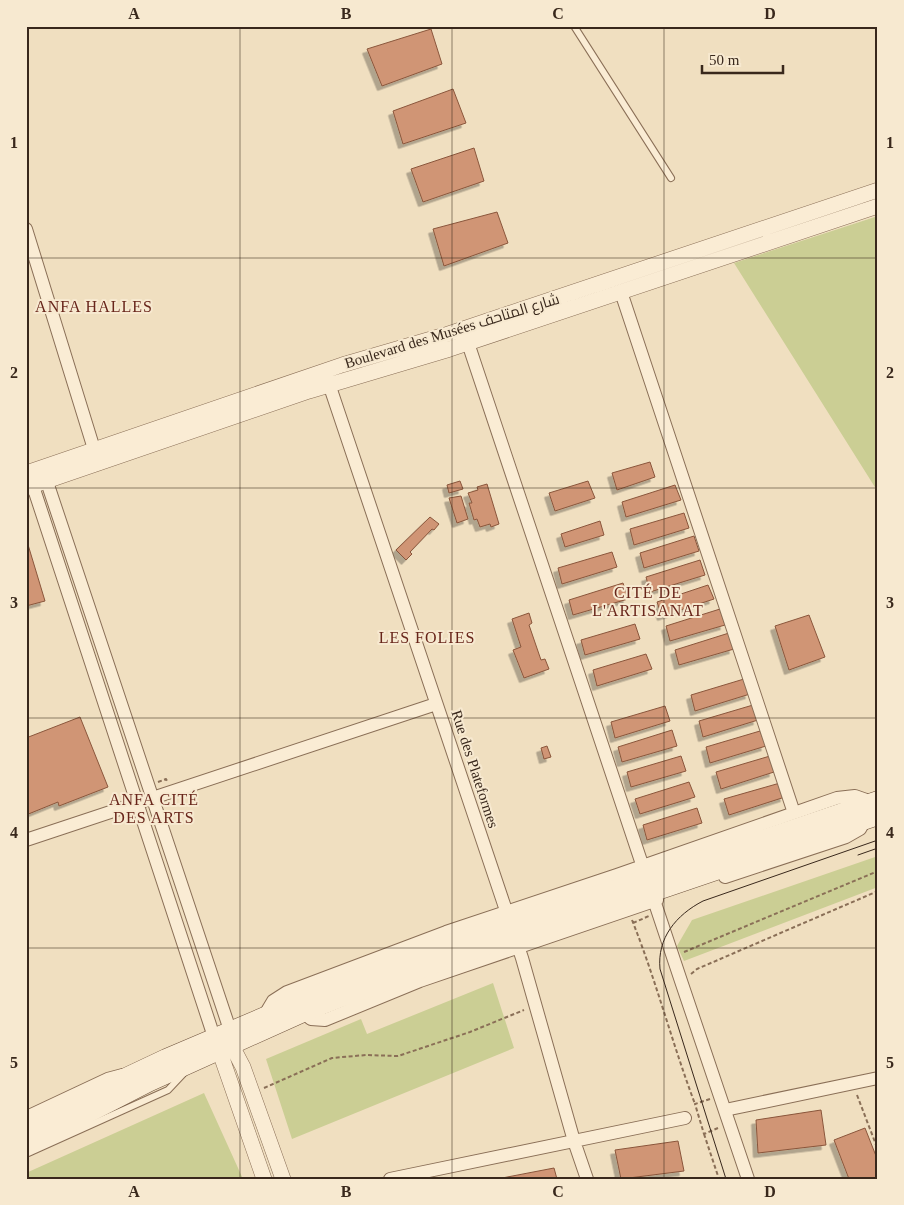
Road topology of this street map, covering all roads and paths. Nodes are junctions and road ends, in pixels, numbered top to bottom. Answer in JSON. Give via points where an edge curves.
{"nodes":[{"id":1,"x":574,"y":26,"type":"edge"},
{"id":2,"x":671,"y":178,"type":"dead end"},
{"id":3,"x":878,"y":190,"type":"edge"},
{"id":4,"x":878,"y":206,"type":"edge"},
{"id":5,"x":26,"y":229,"type":"edge"},
{"id":6,"x":621,"y":292,"type":"junction"},
{"id":7,"x":468,"y":343,"type":"junction"},
{"id":8,"x":328,"y":378,"type":"junction"},
{"id":9,"x":94,"y":449,"type":"junction"},
{"id":10,"x":34,"y":478,"type":"edge"},
{"id":11,"x":436,"y":704,"type":"junction"},
{"id":12,"x":153,"y":798,"type":"junction"},
{"id":13,"x":138,"y":804,"type":"junction"},
{"id":14,"x":873,"y":809,"type":"edge"},
{"id":15,"x":794,"y":813,"type":"junction"},
{"id":16,"x":26,"y":840,"type":"edge"},
{"id":17,"x":878,"y":871,"type":"edge"},
{"id":18,"x":651,"y":890,"type":"junction"},
{"id":19,"x":878,"y":891,"type":"edge"},
{"id":20,"x":628,"y":910,"type":"junction"},
{"id":21,"x":633,"y":923,"type":"junction"},
{"id":22,"x":512,"y":929,"type":"junction"},
{"id":23,"x":673,"y":956,"type":"junction"},
{"id":24,"x":682,"y":984,"type":"junction"},
{"id":25,"x":535,"y":1005,"type":"junction"},
{"id":26,"x":224,"y":1041,"type":"junction"},
{"id":27,"x":190,"y":1064,"type":"junction"},
{"id":28,"x":136,"y":1073,"type":"junction"},
{"id":29,"x":878,"y":1078,"type":"edge"},
{"id":30,"x":853,"y":1083,"type":"junction"},
{"id":31,"x":252,"y":1093,"type":"junction"},
{"id":32,"x":721,"y":1096,"type":"junction"},
{"id":33,"x":695,"y":1104,"type":"junction"},
{"id":34,"x":725,"y":1110,"type":"junction"},
{"id":35,"x":26,"y":1114,"type":"edge"},
{"id":36,"x":685,"y":1118,"type":"dead end"},
{"id":37,"x":26,"y":1124,"type":"edge"},
{"id":38,"x":730,"y":1124,"type":"junction"},
{"id":39,"x":704,"y":1134,"type":"junction"},
{"id":40,"x":574,"y":1141,"type":"junction"},
{"id":41,"x":26,"y":1142,"type":"edge"},
{"id":42,"x":878,"y":1150,"type":"edge"},
{"id":43,"x":26,"y":1154,"type":"edge"},
{"id":44,"x":264,"y":1179,"type":"edge"},
{"id":45,"x":283,"y":1179,"type":"edge"},
{"id":46,"x":390,"y":1179,"type":"edge"},
{"id":47,"x":587,"y":1179,"type":"edge"},
{"id":48,"x":719,"y":1179,"type":"edge"},
{"id":49,"x":748,"y":1179,"type":"edge"}],
"edges":[{"from":1,"to":2,"type":"lane"},
{"from":3,"to":8,"type":"street","name":"Boulevard des Musées شارع المتاحف"},
{"from":4,"to":6,"type":"street","name":"Boulevard des Musées شارع المتاحف"},
{"from":5,"to":9,"type":"street"},
{"from":6,"to":7,"type":"street","name":"Boulevard des Musées شارع المتاحف"},
{"from":6,"to":15,"type":"street"},
{"from":7,"to":8,"type":"street","name":"Boulevard des Musées شارع المتاحف"},
{"from":7,"to":18,"type":"street"},
{"from":8,"to":9,"type":"street","name":"Boulevard des Musées شارع المتاحف"},
{"from":8,"to":10,"type":"street","name":"Boulevard des Musées شارع المتاحف"},
{"from":8,"to":11,"type":"street","name":"Rue des Plateformes"},
{"from":9,"to":10,"type":"street","name":"Boulevard des Musées شارع المتاحف"},
{"from":10,"to":12,"type":"street"},
{"from":10,"to":13,"type":"street"},
{"from":11,"to":12,"type":"street"},
{"from":11,"to":22,"type":"street","name":"Rue des Plateformes"},
{"from":12,"to":13,"type":"street"},
{"from":12,"to":26,"type":"street"},
{"from":13,"to":16,"type":"street"},
{"from":13,"to":26,"type":"street"},
{"from":14,"to":15,"type":"street","via":[[861,797],[849,796]]},
{"from":14,"to":18,"type":"main road"},
{"from":15,"to":18,"type":"street"},
{"from":17,"to":23,"type":"path"},
{"from":18,"to":20,"type":"street"},
{"from":18,"to":21,"type":"path"},
{"from":18,"to":22,"type":"main road","via":[[625,902]]},
{"from":18,"to":22,"type":"street","via":[[617,875]]},
{"from":18,"to":23,"type":"street"},
{"from":19,"to":24,"type":"path","via":[[697,969],[691,972],[693,980]]},
{"from":20,"to":21,"type":"path"},
{"from":20,"to":22,"type":"street"},
{"from":21,"to":33,"type":"path"},
{"from":22,"to":25,"type":"street","name":"Rue des Plateformes"},
{"from":22,"to":26,"type":"main road","via":[[396,978]]},
{"from":22,"to":26,"type":"main road","via":[[338,985],[264,1016]]},
{"from":23,"to":24,"type":"street"},
{"from":24,"to":32,"type":"street"},
{"from":25,"to":31,"type":"path","via":[[470,1032],[398,1056],[366,1054],[332,1058]]},
{"from":25,"to":40,"type":"street","name":"Rue des Plateformes"},
{"from":26,"to":27,"type":"main road"},
{"from":26,"to":28,"type":"main road"},
{"from":26,"to":31,"type":"street","via":[[243,1067]]},
{"from":26,"to":44,"type":"street"},
{"from":27,"to":41,"type":"main road"},
{"from":27,"to":43,"type":"lane","via":[[168,1090]]},
{"from":28,"to":35,"type":"lane","via":[[113,1073]]},
{"from":28,"to":37,"type":"main road"},
{"from":29,"to":30,"type":"street"},
{"from":30,"to":34,"type":"street"},
{"from":30,"to":42,"type":"path"},
{"from":31,"to":45,"type":"street"},
{"from":32,"to":33,"type":"path"},
{"from":32,"to":34,"type":"street"},
{"from":33,"to":39,"type":"path"},
{"from":34,"to":38,"type":"street"},
{"from":36,"to":40,"type":"street"},
{"from":38,"to":39,"type":"path"},
{"from":38,"to":49,"type":"street"},
{"from":39,"to":48,"type":"path"},
{"from":40,"to":46,"type":"street"},
{"from":40,"to":47,"type":"street","name":"Rue des Plateformes"}]}
